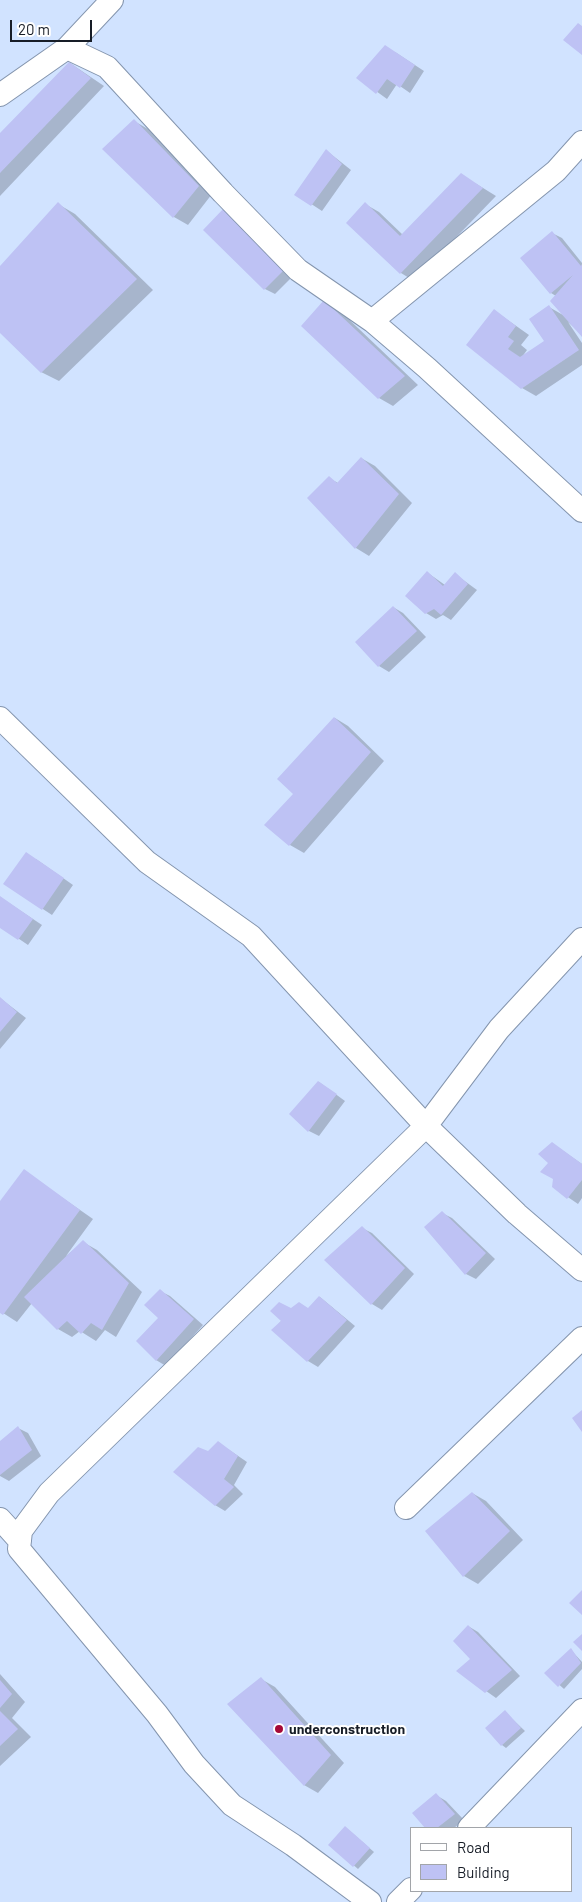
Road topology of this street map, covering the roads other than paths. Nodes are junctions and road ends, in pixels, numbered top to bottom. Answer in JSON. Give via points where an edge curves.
{"nodes":[{"id":1,"x":112,"y":0,"type":"edge"},
{"id":2,"x":67,"y":48,"type":"junction"},
{"id":3,"x":0,"y":95,"type":"edge"},
{"id":4,"x":582,"y":142,"type":"edge"},
{"id":5,"x":372,"y":322,"type":"junction"},
{"id":6,"x":582,"y":512,"type":"edge"},
{"id":7,"x":4,"y":728,"type":"edge"},
{"id":8,"x":582,"y":939,"type":"edge"},
{"id":9,"x":426,"y":1126,"type":"junction"},
{"id":10,"x":582,"y":1270,"type":"edge"},
{"id":11,"x":582,"y":1338,"type":"edge"},
{"id":12,"x":406,"y":1508,"type":"dead end"},
{"id":13,"x":0,"y":1519,"type":"edge"},
{"id":14,"x":20,"y":1541,"type":"junction"},
{"id":15,"x":582,"y":1710,"type":"edge"},
{"id":16,"x":470,"y":1827,"type":"edge"},
{"id":17,"x":410,"y":1890,"type":"edge"},
{"id":18,"x":370,"y":1902,"type":"edge"},
{"id":19,"x":398,"y":1902,"type":"edge"}],
"edges":[{"from":1,"to":2,"type":"street"},
{"from":2,"to":3,"type":"street"},
{"from":2,"to":5,"type":"street","via":[[107,67],[222,193],[298,270]]},
{"from":4,"to":5,"type":"street","via":[[556,171]]},
{"from":5,"to":6,"type":"street","via":[[427,368]]},
{"from":7,"to":9,"type":"street","via":[[147,862],[251,936]]},
{"from":8,"to":9,"type":"street","via":[[499,1029]]},
{"from":9,"to":10,"type":"street","via":[[517,1214]]},
{"from":9,"to":14,"type":"street","via":[[49,1493],[21,1531]]},
{"from":11,"to":12,"type":"street"},
{"from":13,"to":14,"type":"street"},
{"from":14,"to":18,"type":"street","via":[[19,1549],[157,1714],[194,1764],[232,1805]]},
{"from":15,"to":16,"type":"street"},
{"from":17,"to":19,"type":"street"}]}
